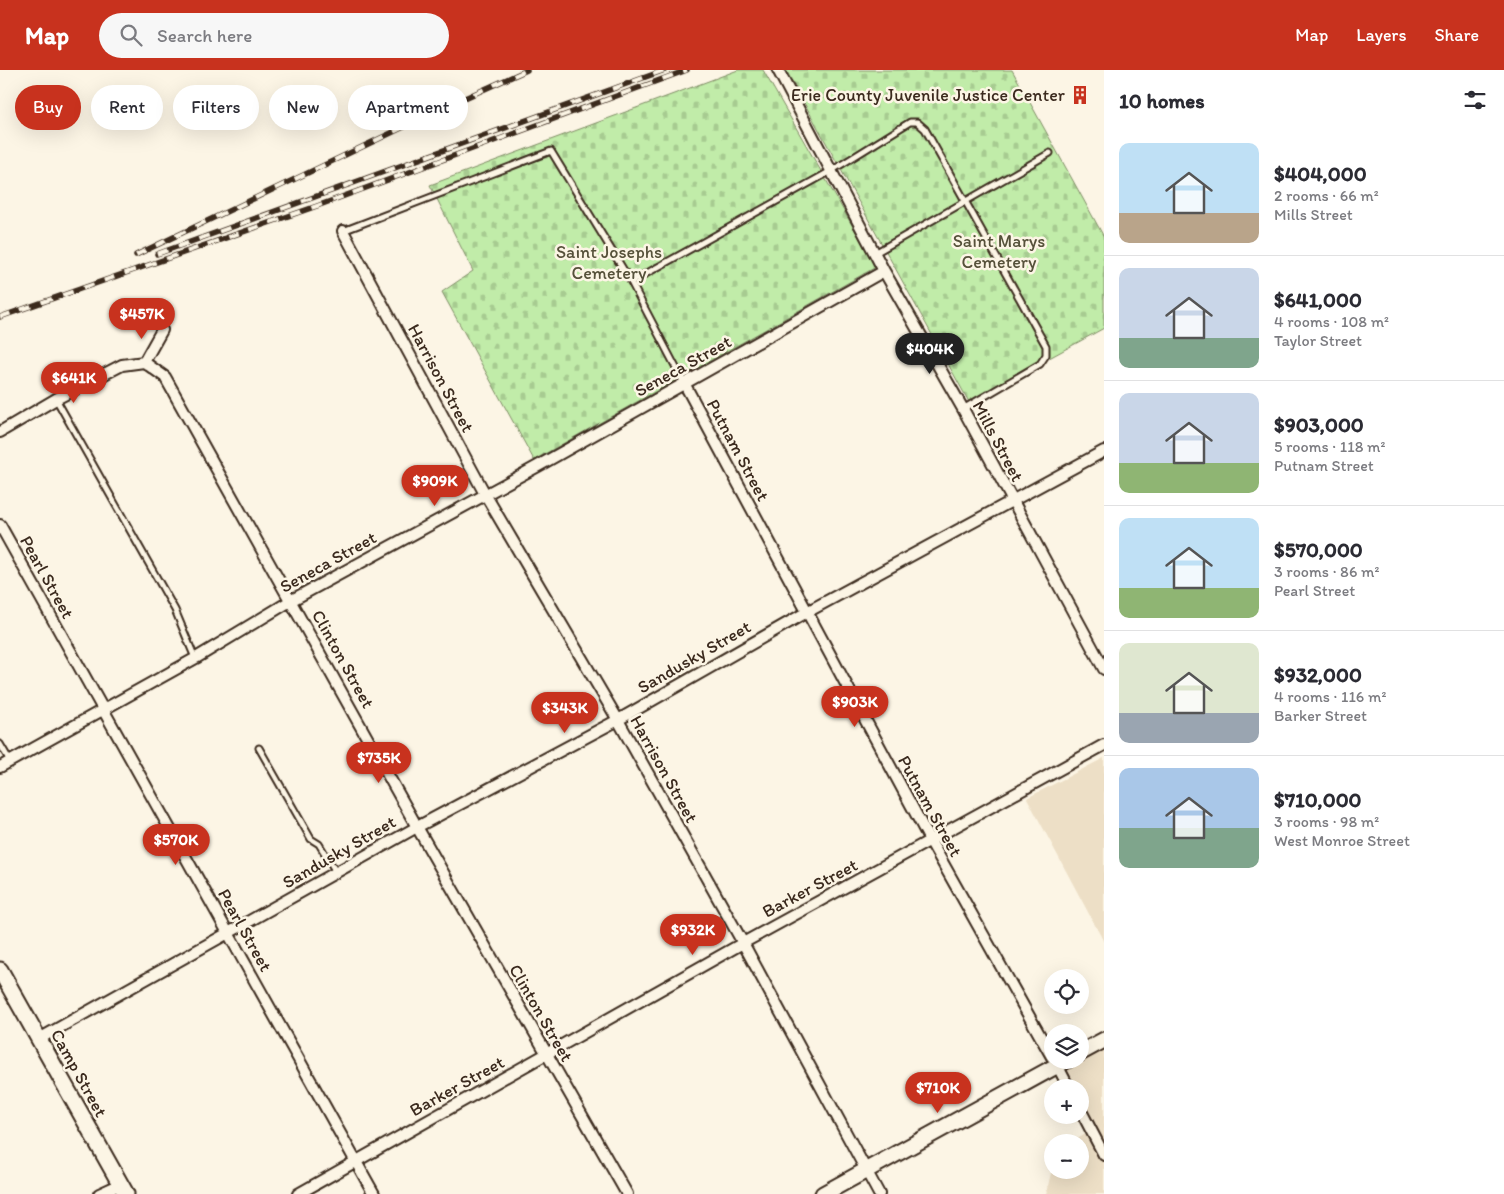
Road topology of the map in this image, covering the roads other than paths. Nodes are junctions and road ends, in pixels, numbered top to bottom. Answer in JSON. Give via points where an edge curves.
{"nodes":[{"id":1,"x":778,"y":70,"type":"edge"},
{"id":2,"x":1050,"y":153,"type":"dead end"},
{"id":3,"x":831,"y":171,"type":"junction"},
{"id":4,"x":965,"y":201,"type":"junction"},
{"id":5,"x":343,"y":231,"type":"joint"},
{"id":6,"x":876,"y":253,"type":"junction"},
{"id":7,"x":884,"y":271,"type":"junction"},
{"id":8,"x":631,"y":282,"type":"junction"},
{"id":9,"x":162,"y":330,"type":"dead end"},
{"id":10,"x":144,"y":362,"type":"junction"},
{"id":11,"x":684,"y":383,"type":"junction"},
{"id":12,"x":56,"y":399,"type":"junction"},
{"id":13,"x":963,"y":408,"type":"junction"},
{"id":14,"x":0,"y":432,"type":"edge"},
{"id":15,"x":1104,"y":451,"type":"edge"},
{"id":16,"x":485,"y":494,"type":"junction"},
{"id":17,"x":1012,"y":500,"type":"junction"},
{"id":18,"x":0,"y":525,"type":"edge"},
{"id":19,"x":292,"y":600,"type":"junction"},
{"id":20,"x":807,"y":612,"type":"junction"},
{"id":21,"x":196,"y":658,"type":"junction"},
{"id":22,"x":1104,"y":669,"type":"edge"},
{"id":23,"x":103,"y":709,"type":"junction"},
{"id":24,"x":618,"y":720,"type":"junction"},
{"id":25,"x":0,"y":744,"type":"edge"},
{"id":26,"x":1104,"y":745,"type":"edge"},
{"id":27,"x":259,"y":748,"type":"dead end"},
{"id":28,"x":10,"y":762,"type":"junction"},
{"id":29,"x":0,"y":768,"type":"edge"},
{"id":30,"x":417,"y":826,"type":"junction"},
{"id":31,"x":930,"y":842,"type":"junction"},
{"id":32,"x":336,"y":873,"type":"junction"},
{"id":33,"x":229,"y":934,"type":"junction"},
{"id":34,"x":743,"y":942,"type":"junction"},
{"id":35,"x":2,"y":978,"type":"edge"},
{"id":36,"x":1044,"y":1037,"type":"edge"},
{"id":37,"x":39,"y":1039,"type":"junction"},
{"id":38,"x":1104,"y":1040,"type":"edge"},
{"id":39,"x":1089,"y":1048,"type":"edge"},
{"id":40,"x":546,"y":1055,"type":"junction"},
{"id":41,"x":1044,"y":1069,"type":"edge"},
{"id":42,"x":1088,"y":1124,"type":"edge"},
{"id":43,"x":1104,"y":1155,"type":"edge"},
{"id":44,"x":356,"y":1162,"type":"junction"},
{"id":45,"x":865,"y":1171,"type":"junction"},
{"id":46,"x":123,"y":1189,"type":"edge"},
{"id":47,"x":99,"y":1194,"type":"edge"},
{"id":48,"x":298,"y":1194,"type":"edge"},
{"id":49,"x":374,"y":1194,"type":"edge"},
{"id":50,"x":627,"y":1194,"type":"edge"},
{"id":51,"x":823,"y":1194,"type":"edge"},
{"id":52,"x":879,"y":1194,"type":"edge"}],
"edges":[{"from":1,"to":3,"type":"street","name":"Mills Street"},
{"from":2,"to":4,"type":"lane"},
{"from":3,"to":4,"type":"lane","via":[[910,122],[917,122],[925,129]]},
{"from":3,"to":6,"type":"street","name":"Mills Street"},
{"from":3,"to":8,"type":"lane"},
{"from":4,"to":6,"type":"lane"},
{"from":4,"to":13,"type":"lane","via":[[1046,346],[1046,354],[1040,364]]},
{"from":5,"to":8,"type":"lane","via":[[551,150]]},
{"from":5,"to":16,"type":"street","name":"Harrison Street"},
{"from":6,"to":7,"type":"street","name":"Mills Street"},
{"from":7,"to":11,"type":"street","name":"Seneca Street"},
{"from":7,"to":13,"type":"street","name":"Mills Street"},
{"from":8,"to":11,"type":"lane"},
{"from":9,"to":10,"type":"street"},
{"from":10,"to":12,"type":"street","via":[[122,365]]},
{"from":10,"to":19,"type":"street","name":"Clinton Street","via":[[165,376]]},
{"from":11,"to":16,"type":"street","name":"Seneca Street"},
{"from":11,"to":20,"type":"street","name":"Putnam Street"},
{"from":12,"to":14,"type":"street"},
{"from":12,"to":21,"type":"lane","via":[[175,610]]},
{"from":13,"to":17,"type":"street","name":"Mills Street"},
{"from":15,"to":17,"type":"street","name":"Sandusky Street"},
{"from":16,"to":19,"type":"street","name":"Seneca Street"},
{"from":16,"to":24,"type":"street","name":"Harrison Street"},
{"from":17,"to":20,"type":"street","name":"Sandusky Street"},
{"from":17,"to":22,"type":"street","name":"Mills Street"},
{"from":18,"to":23,"type":"street","name":"Pearl Street"},
{"from":19,"to":21,"type":"street","name":"Seneca Street"},
{"from":19,"to":30,"type":"street","name":"Clinton Street"},
{"from":20,"to":24,"type":"street","name":"Sandusky Street"},
{"from":20,"to":31,"type":"street","name":"Putnam Street"},
{"from":21,"to":23,"type":"street","name":"Seneca Street"},
{"from":23,"to":28,"type":"street","name":"Seneca Street"},
{"from":23,"to":33,"type":"street","name":"Pearl Street"},
{"from":24,"to":30,"type":"street","name":"Sandusky Street"},
{"from":24,"to":34,"type":"street","name":"Harrison Street"},
{"from":25,"to":28,"type":"lane"},
{"from":26,"to":31,"type":"street","name":"Barker Street"},
{"from":27,"to":32,"type":"lane","via":[[311,839],[319,844]]},
{"from":28,"to":29,"type":"street","name":"Seneca Street"},
{"from":30,"to":32,"type":"street","name":"Sandusky Street"},
{"from":30,"to":40,"type":"street","name":"Clinton Street"},
{"from":31,"to":34,"type":"street","name":"Barker Street"},
{"from":31,"to":36,"type":"street","name":"Putnam Street"},
{"from":32,"to":33,"type":"street","name":"Sandusky Street"},
{"from":33,"to":37,"type":"street","name":"Sandusky Street"},
{"from":33,"to":44,"type":"street","name":"Pearl Street"},
{"from":34,"to":40,"type":"street","name":"Barker Street"},
{"from":34,"to":45,"type":"street","name":"Harrison Street"},
{"from":35,"to":37,"type":"main road","name":"Camp Street"},
{"from":37,"to":46,"type":"main road","name":"Camp Street"},
{"from":38,"to":39,"type":"main road"},
{"from":40,"to":44,"type":"street","name":"Barker Street"},
{"from":40,"to":50,"type":"street","name":"Clinton Street"},
{"from":41,"to":45,"type":"main road"},
{"from":42,"to":43,"type":"street"},
{"from":44,"to":48,"type":"street","name":"Barker Street"},
{"from":44,"to":49,"type":"street","name":"Pearl Street"},
{"from":45,"to":51,"type":"main road"},
{"from":45,"to":52,"type":"street","name":"Harrison Street"},
{"from":46,"to":47,"type":"street"}]}
